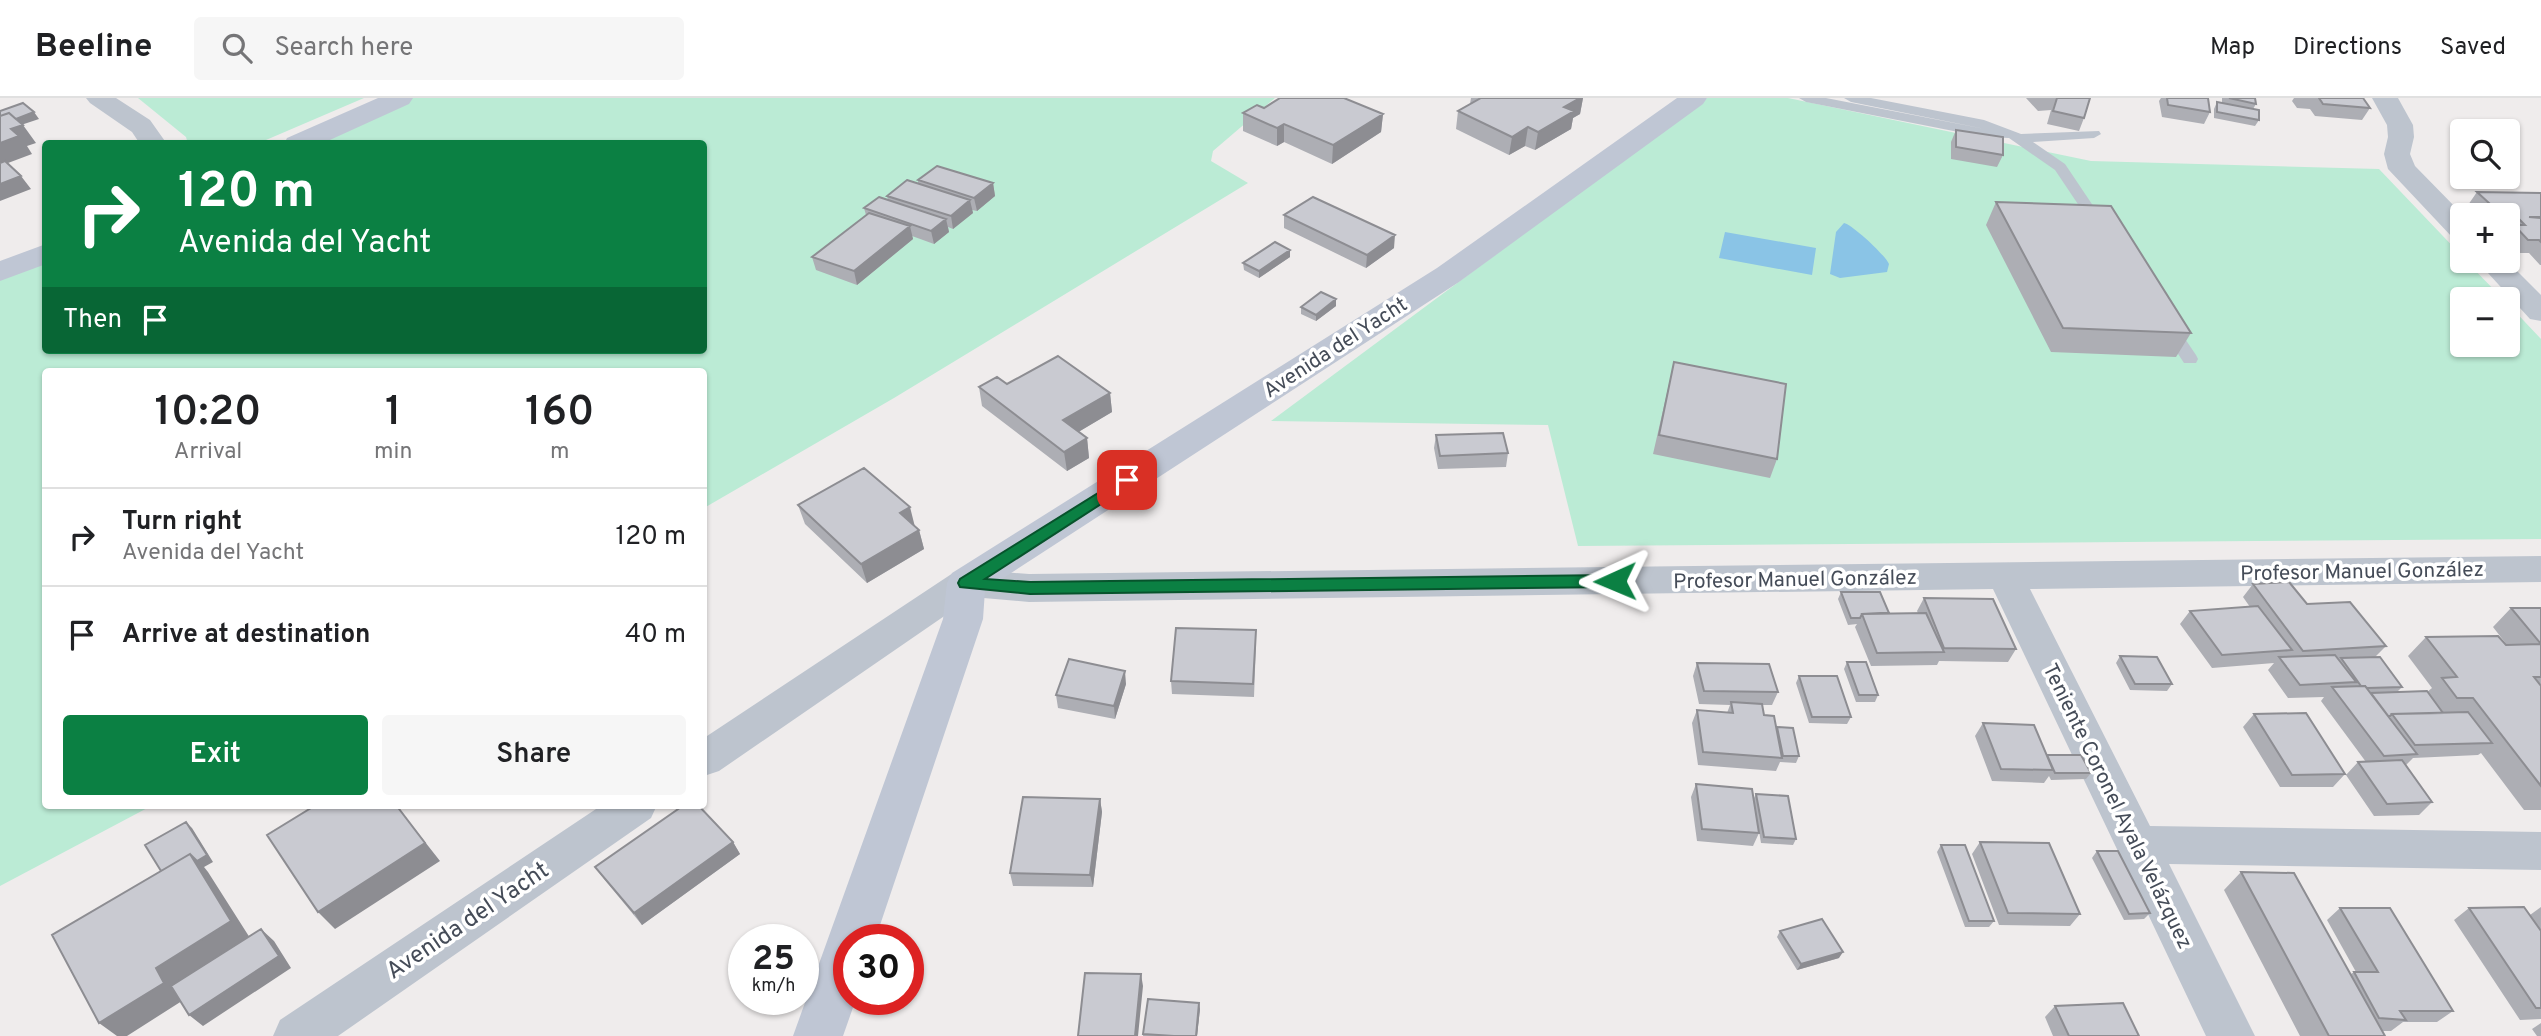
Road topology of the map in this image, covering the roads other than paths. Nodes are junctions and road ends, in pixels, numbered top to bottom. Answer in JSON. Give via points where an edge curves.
{"nodes":[{"id":1,"x":99,"y":98,"type":"edge"},
{"id":2,"x":400,"y":98,"type":"edge"},
{"id":3,"x":1694,"y":98,"type":"edge"},
{"id":4,"x":1806,"y":98,"type":"edge"},
{"id":5,"x":1852,"y":98,"type":"edge"},
{"id":6,"x":2385,"y":98,"type":"edge"},
{"id":7,"x":1885,"y":109,"type":"junction"},
{"id":8,"x":2094,"y":134,"type":"dead end"},
{"id":9,"x":2015,"y":136,"type":"junction"},
{"id":10,"x":151,"y":140,"type":"edge"},
{"id":11,"x":306,"y":140,"type":"edge"},
{"id":12,"x":2450,"y":219,"type":"edge"},
{"id":13,"x":2106,"y":235,"type":"edge"},
{"id":14,"x":42,"y":255,"type":"edge"},
{"id":15,"x":0,"y":272,"type":"edge"},
{"id":16,"x":2504,"y":273,"type":"edge"},
{"id":17,"x":2536,"y":301,"type":"edge"},
{"id":18,"x":2160,"y":314,"type":"edge"},
{"id":19,"x":2190,"y":359,"type":"edge"},
{"id":20,"x":2541,"y":569,"type":"edge"},
{"id":21,"x":2005,"y":576,"type":"junction"},
{"id":22,"x":966,"y":583,"type":"junction"},
{"id":23,"x":707,"y":757,"type":"edge"},
{"id":24,"x":630,"y":809,"type":"edge"},
{"id":25,"x":2138,"y":845,"type":"junction"},
{"id":26,"x":2541,"y":851,"type":"edge"},
{"id":27,"x":857,"y":924,"type":"edge"},
{"id":28,"x":833,"y":993,"type":"edge"},
{"id":29,"x":297,"y":1036,"type":"edge"},
{"id":30,"x":818,"y":1036,"type":"edge"},
{"id":31,"x":2231,"y":1036,"type":"edge"}],
"edges":[{"from":1,"to":10,"type":"street","via":[[141,126]]},
{"from":2,"to":11,"type":"street"},
{"from":3,"to":22,"type":"street","name":"Avenida del Yacht","via":[[1448,275]]},
{"from":4,"to":7,"type":"lane"},
{"from":5,"to":7,"type":"lane"},
{"from":6,"to":12,"type":"street","via":[[2403,137],[2396,155],[2402,169]]},
{"from":7,"to":9,"type":"lane"},
{"from":8,"to":9,"type":"lane"},
{"from":9,"to":13,"type":"lane","via":[[2060,167]]},
{"from":14,"to":15,"type":"street"},
{"from":16,"to":17,"type":"street"},
{"from":18,"to":19,"type":"lane"},
{"from":20,"to":21,"type":"street","name":"Profesor Manuel González"},
{"from":21,"to":22,"type":"street","name":"Profesor Manuel González","via":[[1030,588]]},
{"from":21,"to":25,"type":"street","name":"Teniente Coronel Ayala Velázquez"},
{"from":22,"to":23,"type":"street","name":"Avenida del Yacht"},
{"from":22,"to":27,"type":"street","via":[[964,619]]},
{"from":24,"to":29,"type":"street","name":"Avenida del Yacht"},
{"from":25,"to":26,"type":"street"},
{"from":25,"to":31,"type":"street","name":"Teniente Coronel Ayala Velázquez"},
{"from":28,"to":30,"type":"street"}]}
